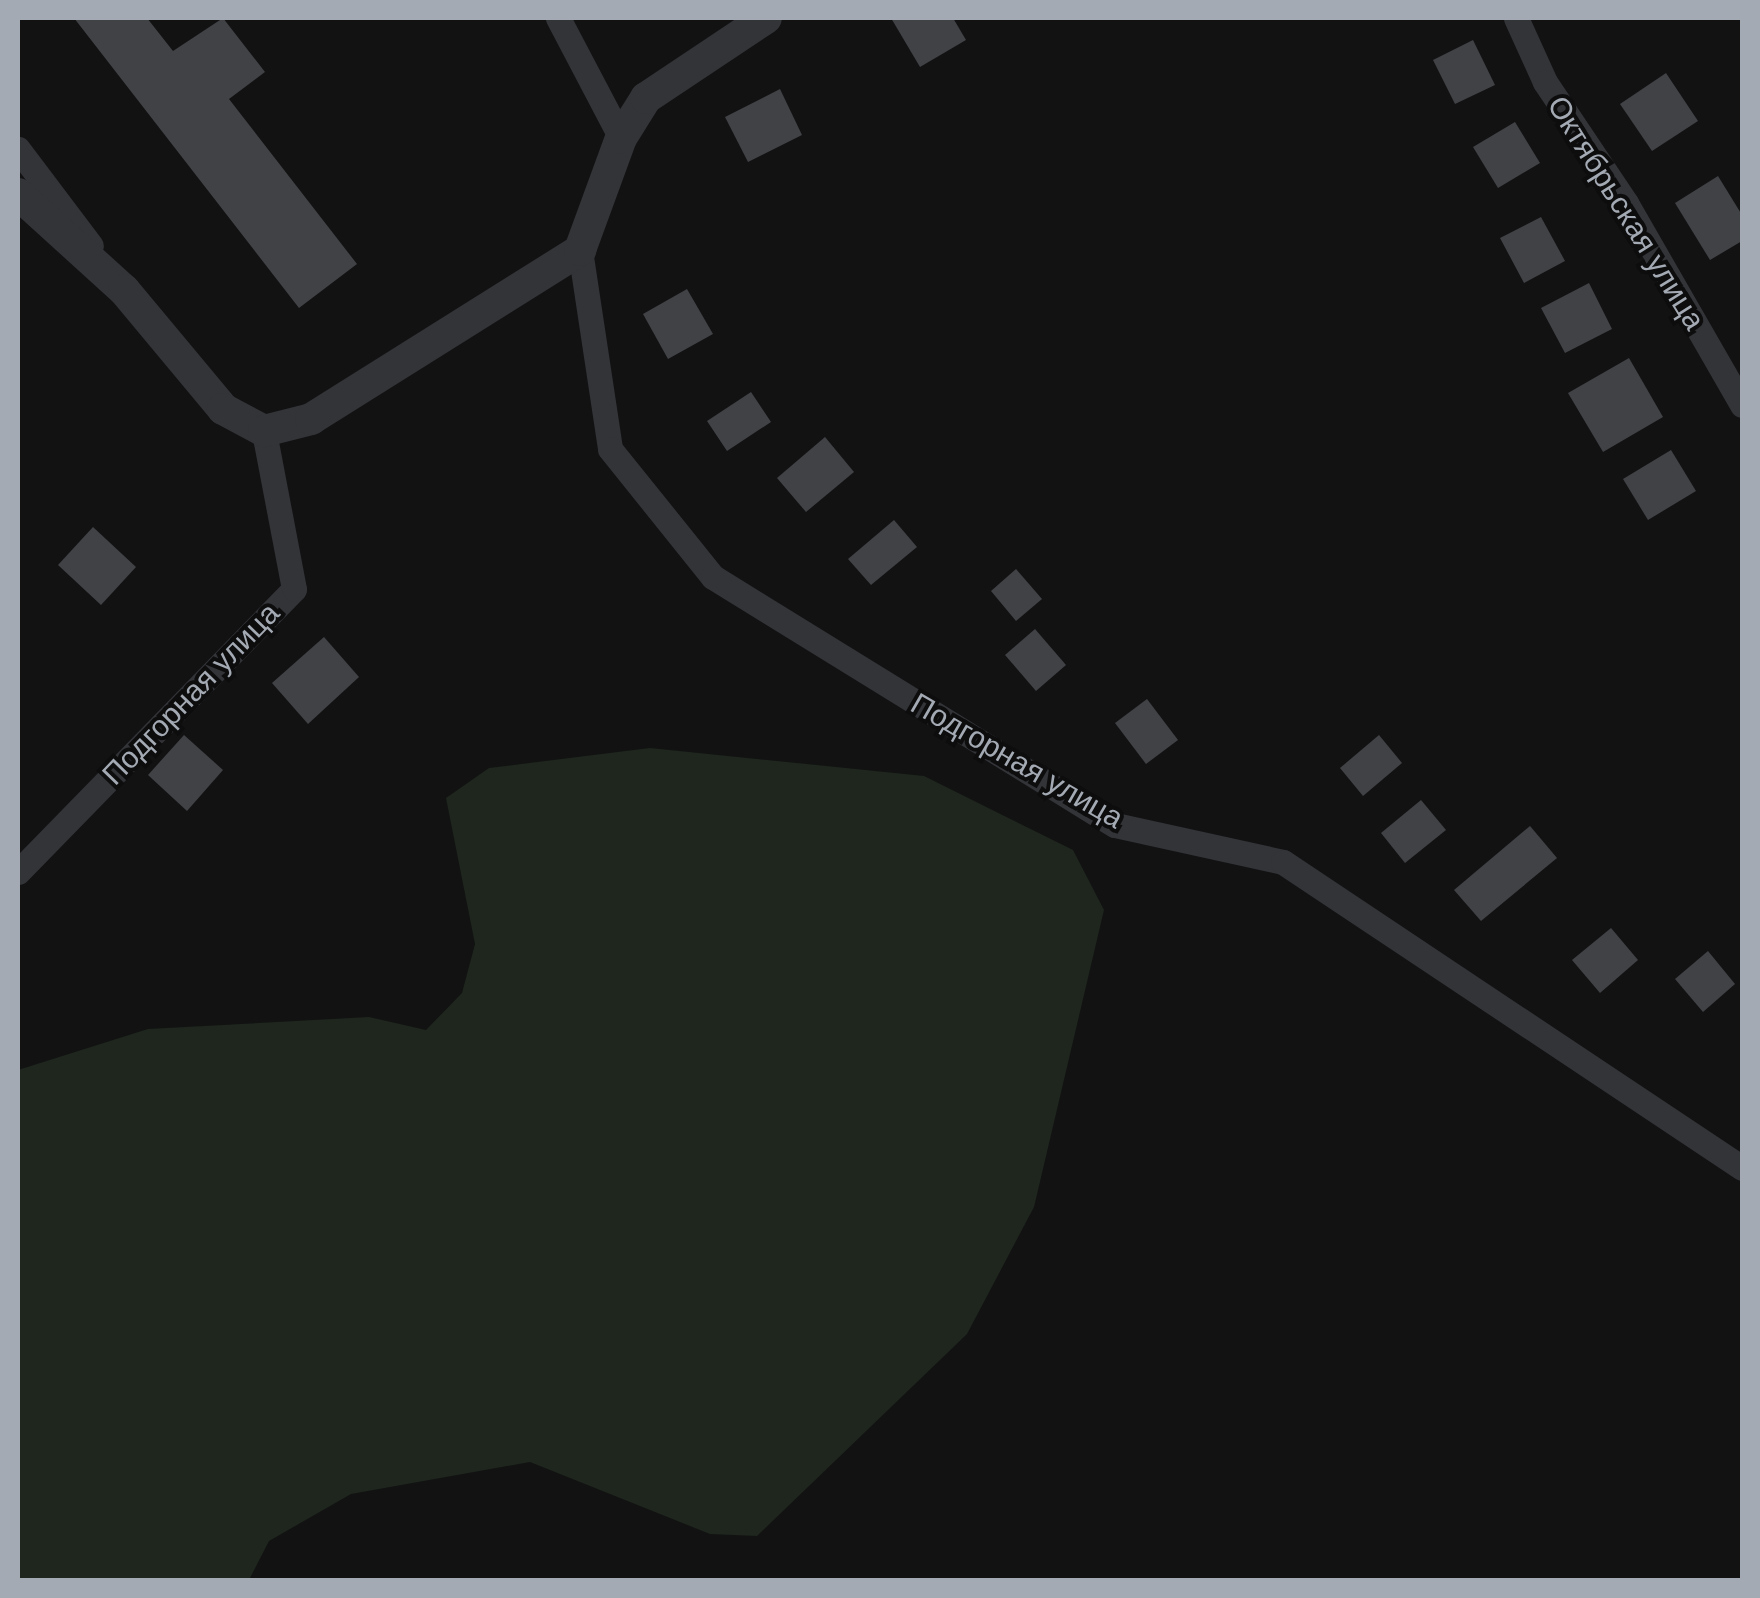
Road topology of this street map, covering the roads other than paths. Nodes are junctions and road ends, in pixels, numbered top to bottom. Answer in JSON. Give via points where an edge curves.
{"nodes":[{"id":1,"x":558,"y":18,"type":"edge"},
{"id":2,"x":766,"y":18,"type":"edge"},
{"id":3,"x":1516,"y":18,"type":"edge"},
{"id":4,"x":621,"y":138,"type":"junction"},
{"id":5,"x":18,"y":150,"type":"edge"},
{"id":6,"x":18,"y":194,"type":"edge"},
{"id":7,"x":580,"y":250,"type":"junction"},
{"id":8,"x":124,"y":290,"type":"junction"},
{"id":9,"x":1742,"y":405,"type":"edge"},
{"id":10,"x":264,"y":431,"type":"junction"},
{"id":11,"x":18,"y":872,"type":"edge"},
{"id":12,"x":1742,"y":1168,"type":"edge"}],
"edges":[{"from":1,"to":4,"type":"street"},
{"from":2,"to":4,"type":"street","via":[[646,98]]},
{"from":3,"to":9,"type":"street","name":"Октябрьская улица","via":[[1545,82],[1626,203]]},
{"from":4,"to":7,"type":"street"},
{"from":5,"to":8,"type":"street"},
{"from":6,"to":8,"type":"street"},
{"from":7,"to":10,"type":"street","via":[[312,419]]},
{"from":7,"to":12,"type":"street","name":"Подгорная улица","via":[[610,449],[713,577],[1115,825],[1282,862]]},
{"from":8,"to":10,"type":"street","via":[[223,409]]},
{"from":10,"to":11,"type":"street","name":"Подгорная улица","via":[[294,589]]}]}
